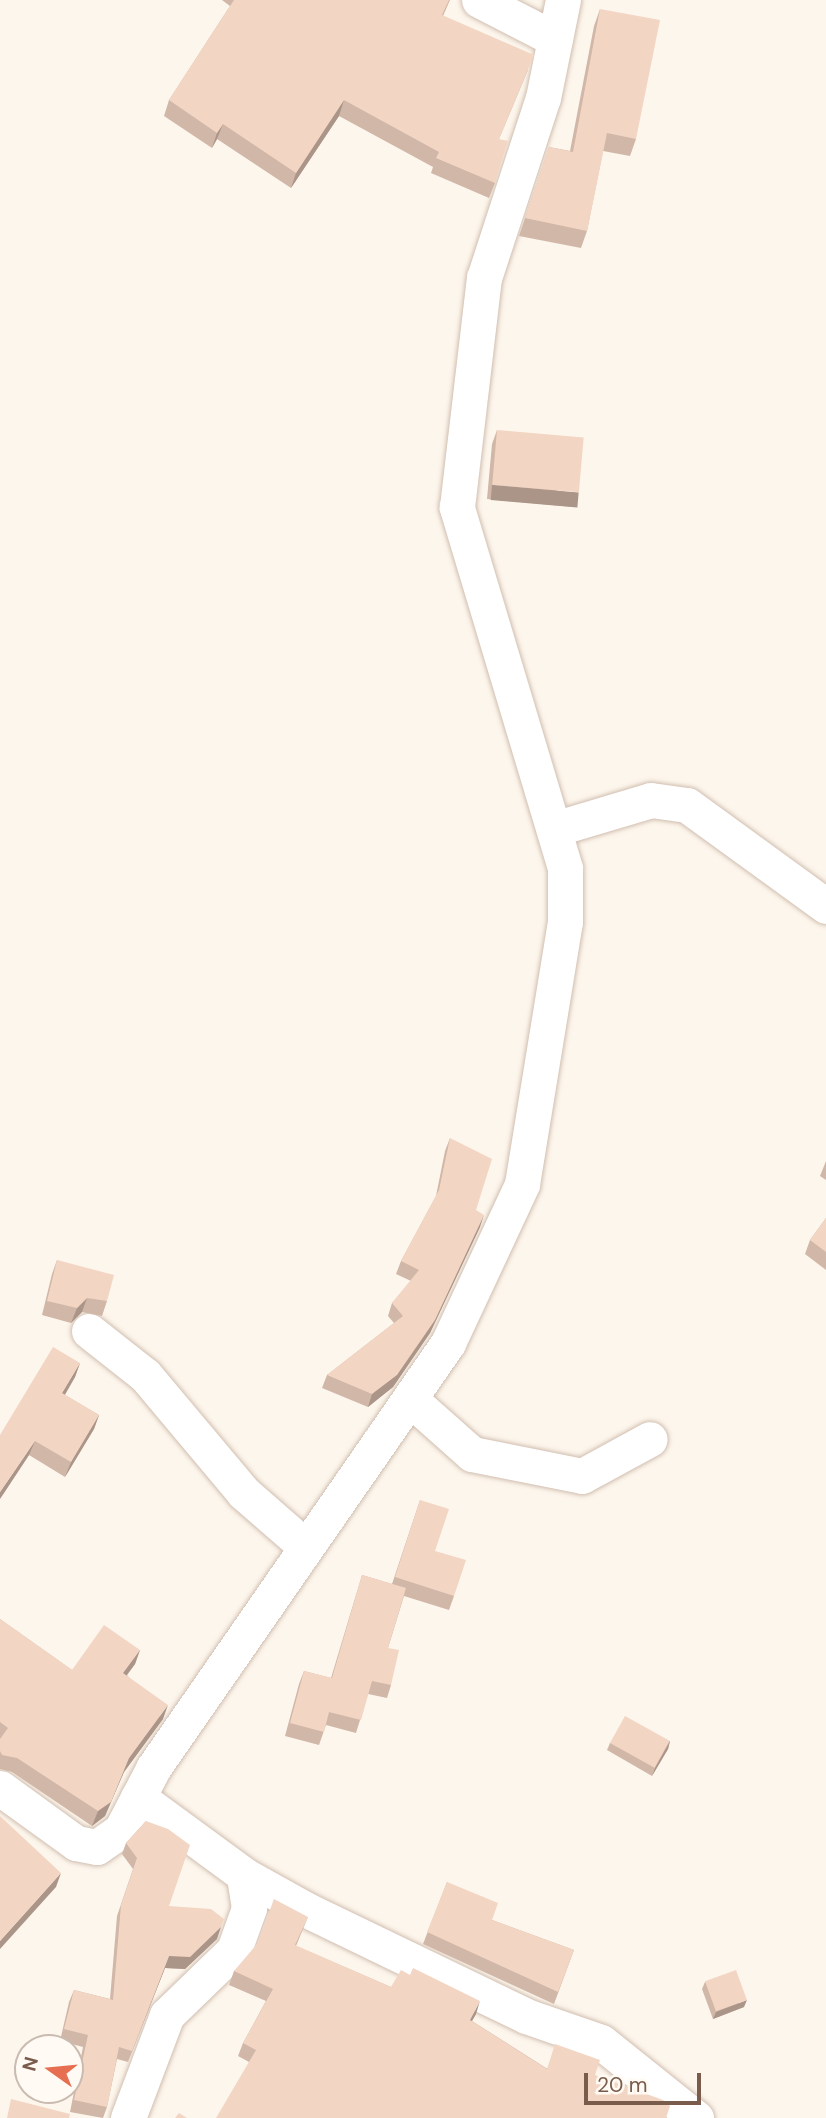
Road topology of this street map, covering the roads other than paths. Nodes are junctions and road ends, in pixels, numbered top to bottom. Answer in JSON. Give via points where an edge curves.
{"nodes":[{"id":1,"x":479,"y":0,"type":"edge"},
{"id":2,"x":563,"y":0,"type":"edge"},
{"id":3,"x":555,"y":39,"type":"junction"},
{"id":4,"x":554,"y":829,"type":"junction"},
{"id":5,"x":826,"y":906,"type":"edge"},
{"id":6,"x":89,"y":1331,"type":"dead end"},
{"id":7,"x":410,"y":1399,"type":"junction"},
{"id":8,"x":650,"y":1439,"type":"dead end"},
{"id":9,"x":306,"y":1547,"type":"junction"},
{"id":10,"x":0,"y":1788,"type":"edge"},
{"id":11,"x":138,"y":1797,"type":"junction"},
{"id":12,"x":243,"y":1875,"type":"junction"},
{"id":13,"x":128,"y":2118,"type":"edge"},
{"id":14,"x":696,"y":2118,"type":"edge"}],
"edges":[{"from":1,"to":3,"type":"street"},
{"from":2,"to":3,"type":"street"},
{"from":3,"to":4,"type":"street","via":[[484,278],[457,507]]},
{"from":4,"to":5,"type":"street","via":[[651,800],[687,805]]},
{"from":4,"to":7,"type":"street","via":[[565,868],[565,922],[530,1150],[509,1219],[448,1343]]},
{"from":6,"to":9,"type":"street","via":[[145,1375],[244,1493]]},
{"from":7,"to":8,"type":"street","via":[[472,1454],[582,1476]]},
{"from":7,"to":9,"type":"street"},
{"from":9,"to":11,"type":"street"},
{"from":10,"to":11,"type":"street","via":[[76,1843],[97,1847],[121,1830]]},
{"from":11,"to":12,"type":"street"},
{"from":12,"to":13,"type":"street","via":[[249,1908],[234,1950],[167,2015]]},
{"from":12,"to":14,"type":"street","via":[[526,2016],[601,2042]]}]}
